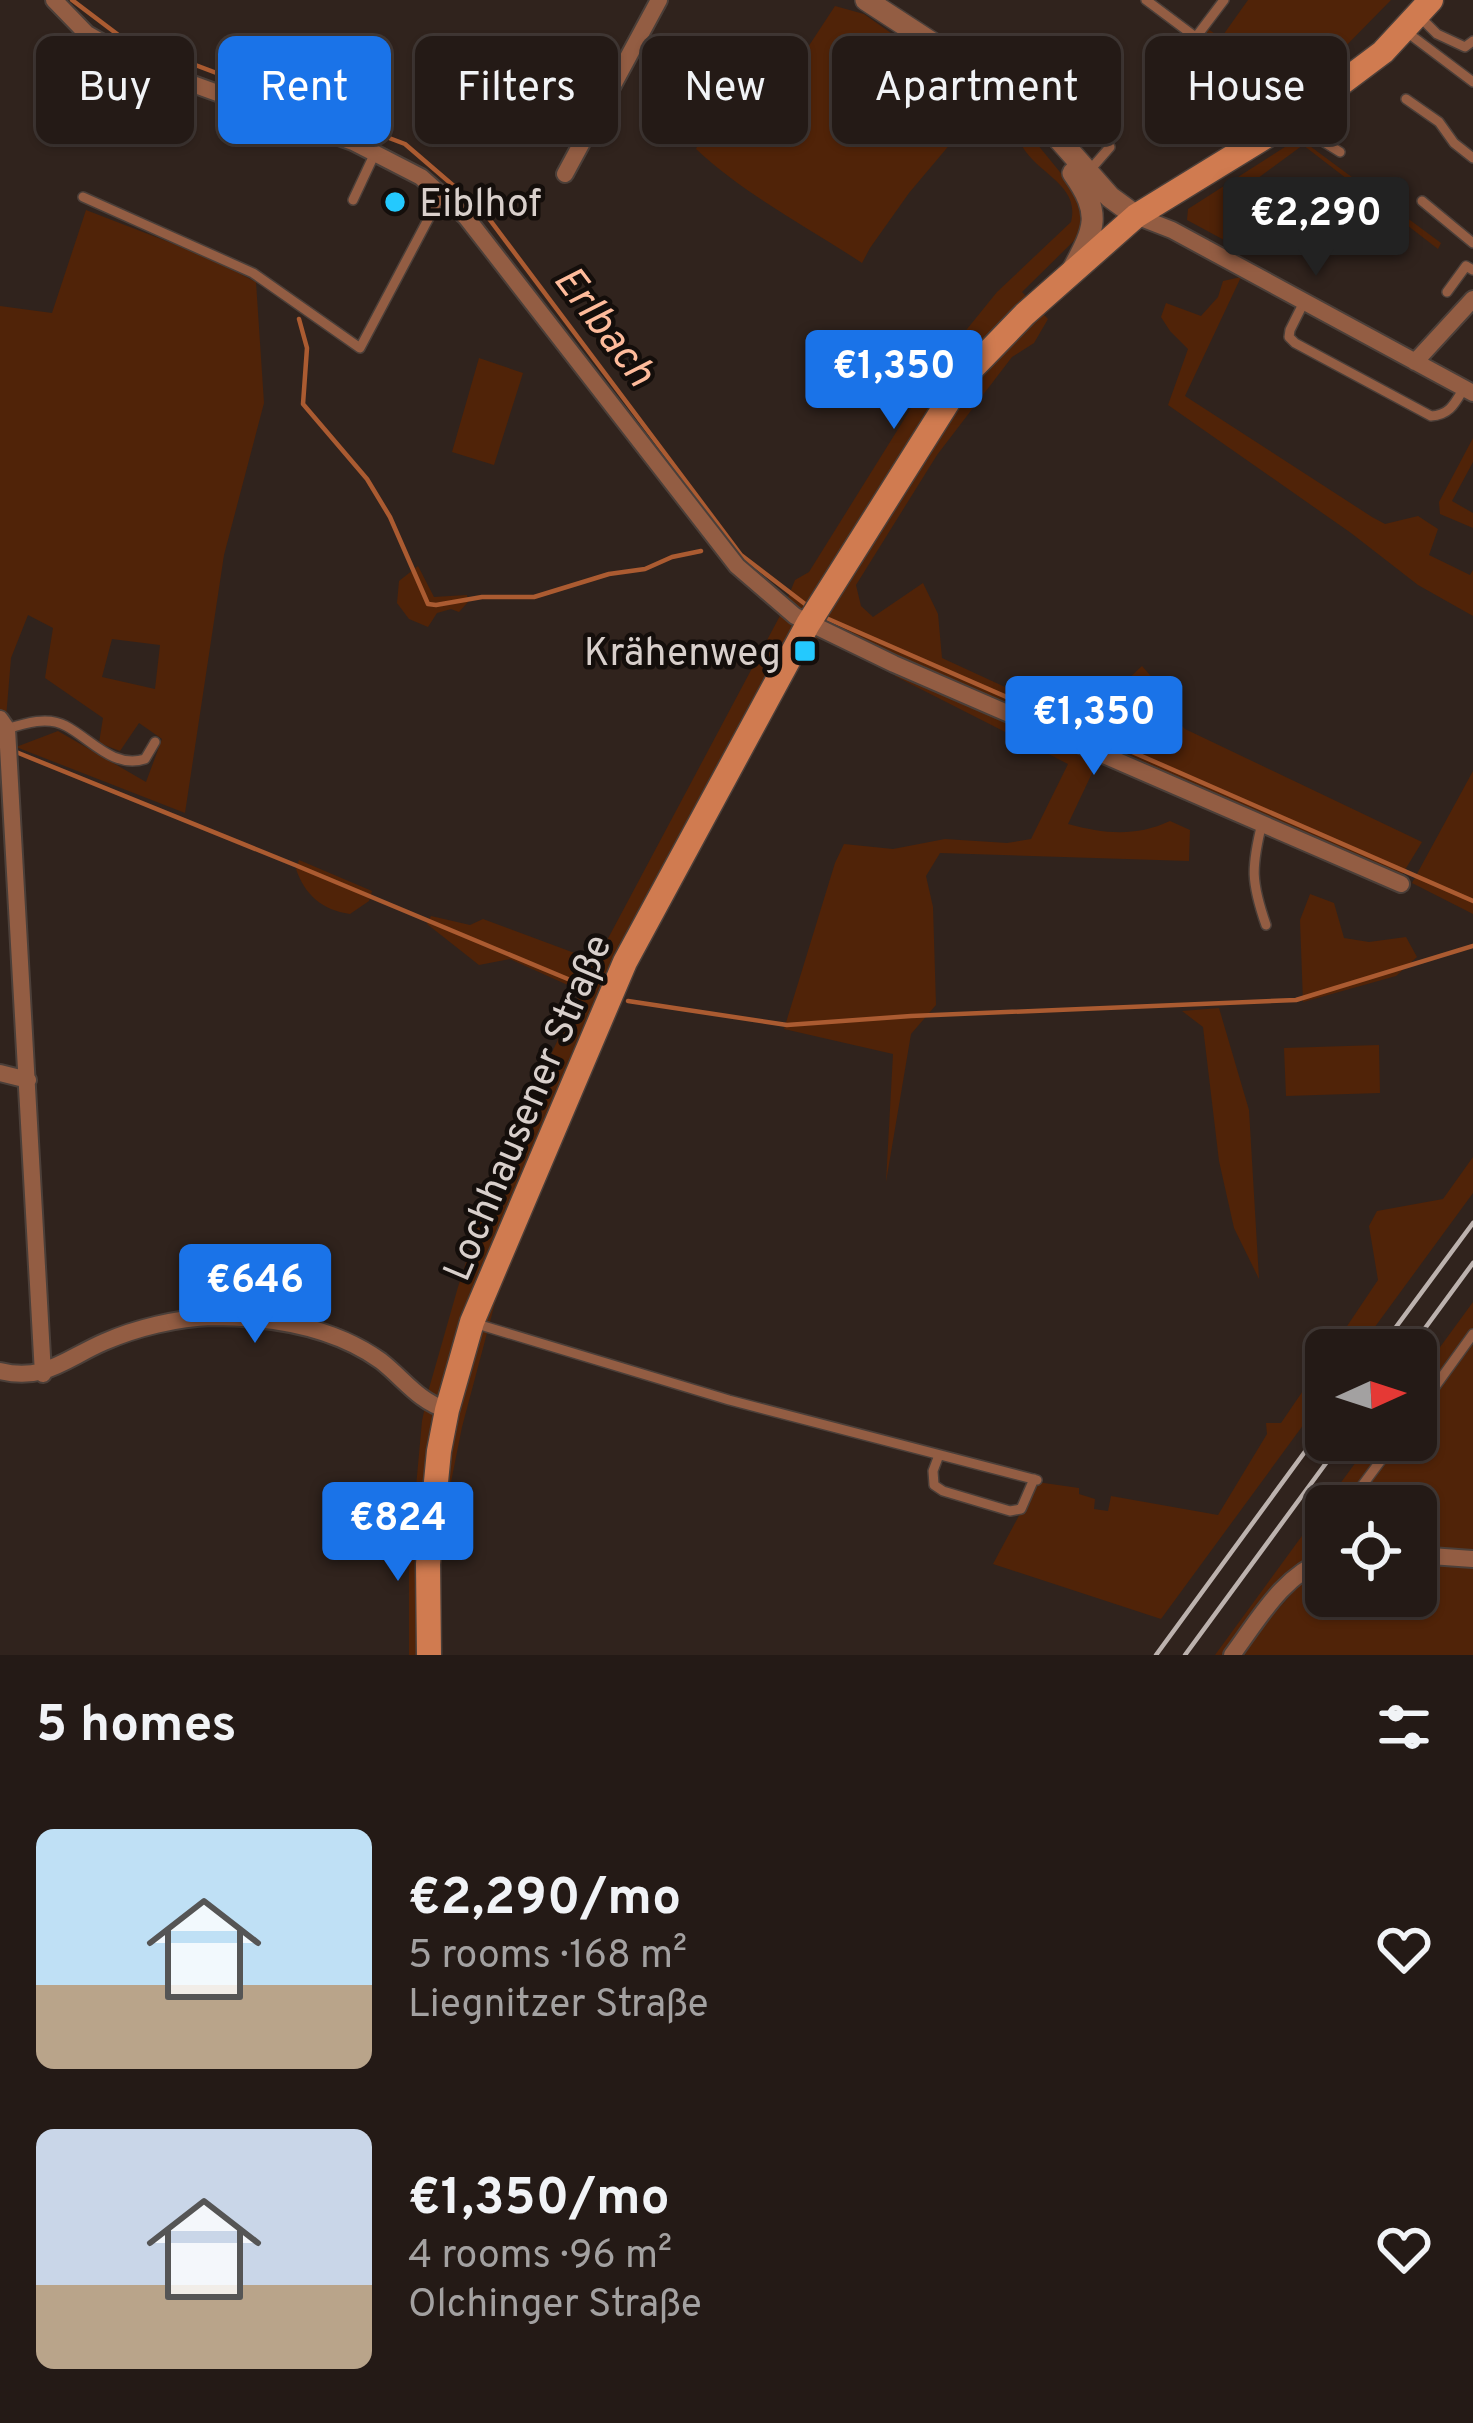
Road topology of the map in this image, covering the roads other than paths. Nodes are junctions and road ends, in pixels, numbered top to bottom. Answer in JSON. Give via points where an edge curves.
{"nodes":[{"id":1,"x":54,"y":0,"type":"edge"},
{"id":2,"x":659,"y":0,"type":"edge"},
{"id":3,"x":866,"y":0,"type":"edge"},
{"id":4,"x":1146,"y":0,"type":"edge"},
{"id":5,"x":1224,"y":0,"type":"edge"},
{"id":6,"x":1418,"y":15,"type":"edge"},
{"id":7,"x":921,"y":36,"type":"edge"},
{"id":8,"x":1193,"y":36,"type":"edge"},
{"id":9,"x":1197,"y":36,"type":"edge"},
{"id":10,"x":1473,"y":40,"type":"edge"},
{"id":11,"x":1347,"y":79,"type":"edge"},
{"id":12,"x":1473,"y":82,"type":"edge"},
{"id":13,"x":1406,"y":100,"type":"dead end"},
{"id":14,"x":1052,"y":144,"type":"edge"},
{"id":15,"x":1062,"y":144,"type":"edge"},
{"id":16,"x":1106,"y":144,"type":"edge"},
{"id":17,"x":1254,"y":144,"type":"edge"},
{"id":18,"x":1327,"y":144,"type":"edge"},
{"id":19,"x":1340,"y":152,"type":"dead end"},
{"id":20,"x":375,"y":153,"type":"junction"},
{"id":21,"x":1473,"y":158,"type":"edge"},
{"id":22,"x":565,"y":174,"type":"dead end"},
{"id":23,"x":1087,"y":174,"type":"junction"},
{"id":24,"x":441,"y":195,"type":"junction"},
{"id":25,"x":83,"y":197,"type":"dead end"},
{"id":26,"x":353,"y":200,"type":"dead end"},
{"id":27,"x":1422,"y":201,"type":"dead end"},
{"id":28,"x":1136,"y":217,"type":"junction"},
{"id":29,"x":1473,"y":243,"type":"edge"},
{"id":30,"x":1473,"y":270,"type":"edge"},
{"id":31,"x":1071,"y":274,"type":"junction"},
{"id":32,"x":1447,"y":292,"type":"dead end"},
{"id":33,"x":1473,"y":299,"type":"edge"},
{"id":34,"x":1304,"y":302,"type":"junction"},
{"id":35,"x":1415,"y":362,"type":"junction"},
{"id":36,"x":1468,"y":390,"type":"edge"},
{"id":37,"x":808,"y":624,"type":"junction"},
{"id":38,"x":4,"y":724,"type":"edge"},
{"id":39,"x":155,"y":742,"type":"dead end"},
{"id":40,"x":1262,"y":824,"type":"junction"},
{"id":41,"x":1401,"y":884,"type":"dead end"},
{"id":42,"x":1266,"y":925,"type":"dead end"},
{"id":43,"x":0,"y":1073,"type":"edge"},
{"id":44,"x":28,"y":1080,"type":"junction"},
{"id":45,"x":472,"y":1322,"type":"junction"},
{"id":46,"x":1473,"y":1334,"type":"edge"},
{"id":47,"x":0,"y":1371,"type":"edge"},
{"id":48,"x":43,"y":1374,"type":"junction"},
{"id":49,"x":1437,"y":1384,"type":"edge"},
{"id":50,"x":447,"y":1410,"type":"junction"},
{"id":51,"x":939,"y":1455,"type":"junction"},
{"id":52,"x":1437,"y":1556,"type":"edge"},
{"id":53,"x":1473,"y":1559,"type":"edge"},
{"id":54,"x":1305,"y":1572,"type":"edge"},
{"id":55,"x":429,"y":1655,"type":"edge"},
{"id":56,"x":1232,"y":1655,"type":"edge"}],
"edges":[{"from":1,"to":20,"type":"street","via":[[87,34],[143,66]]},
{"from":2,"to":22,"type":"street"},
{"from":3,"to":7,"type":"street"},
{"from":4,"to":8,"type":"lane"},
{"from":5,"to":9,"type":"lane"},
{"from":6,"to":10,"type":"lane","via":[[1465,47]]},
{"from":6,"to":11,"type":"main road","name":"Lochhausener Straße"},
{"from":6,"to":12,"type":"lane"},
{"from":13,"to":21,"type":"lane"},
{"from":14,"to":31,"type":"street","via":[[1089,196],[1094,223]]},
{"from":15,"to":23,"type":"street"},
{"from":16,"to":23,"type":"lane"},
{"from":17,"to":28,"type":"main road","name":"Lochhausener Straße"},
{"from":18,"to":19,"type":"lane"},
{"from":20,"to":24,"type":"street"},
{"from":20,"to":26,"type":"lane"},
{"from":23,"to":28,"type":"street"},
{"from":24,"to":25,"type":"lane","via":[[360,348],[253,273]]},
{"from":24,"to":37,"type":"street","via":[[737,566]]},
{"from":27,"to":29,"type":"lane"},
{"from":28,"to":31,"type":"main road","name":"Lochhausener Straße"},
{"from":28,"to":34,"type":"street"},
{"from":30,"to":32,"type":"lane","via":[[1466,266]]},
{"from":31,"to":37,"type":"main road","name":"Lochhausener Straße","via":[[963,378]]},
{"from":33,"to":35,"type":"street"},
{"from":34,"to":35,"type":"street"},
{"from":34,"to":36,"type":"lane","via":[[1290,330],[1295,343],[1431,416],[1443,416]]},
{"from":35,"to":36,"type":"street"},
{"from":37,"to":40,"type":"street"},
{"from":37,"to":45,"type":"main road","name":"Lochhausener Straße","via":[[625,962]]},
{"from":38,"to":39,"type":"lane","via":[[62,723],[93,747],[134,762]]},
{"from":38,"to":44,"type":"street"},
{"from":40,"to":41,"type":"street"},
{"from":40,"to":42,"type":"lane","via":[[1253,888]]},
{"from":43,"to":44,"type":"street"},
{"from":44,"to":48,"type":"street"},
{"from":45,"to":50,"type":"main road","name":"Lochhausener Straße"},
{"from":45,"to":51,"type":"lane"},
{"from":46,"to":49,"type":"lane"},
{"from":47,"to":48,"type":"street"},
{"from":48,"to":50,"type":"street","via":[[131,1331],[247,1318],[346,1341]]},
{"from":50,"to":55,"type":"main road","name":"Lochhausener Straße","via":[[431,1515]]},
{"from":51,"to":51,"type":"lane","via":[[1035,1480],[1021,1509],[1010,1511],[934,1485]]},
{"from":52,"to":53,"type":"street"},
{"from":54,"to":56,"type":"street","via":[[1279,1591]]}]}
